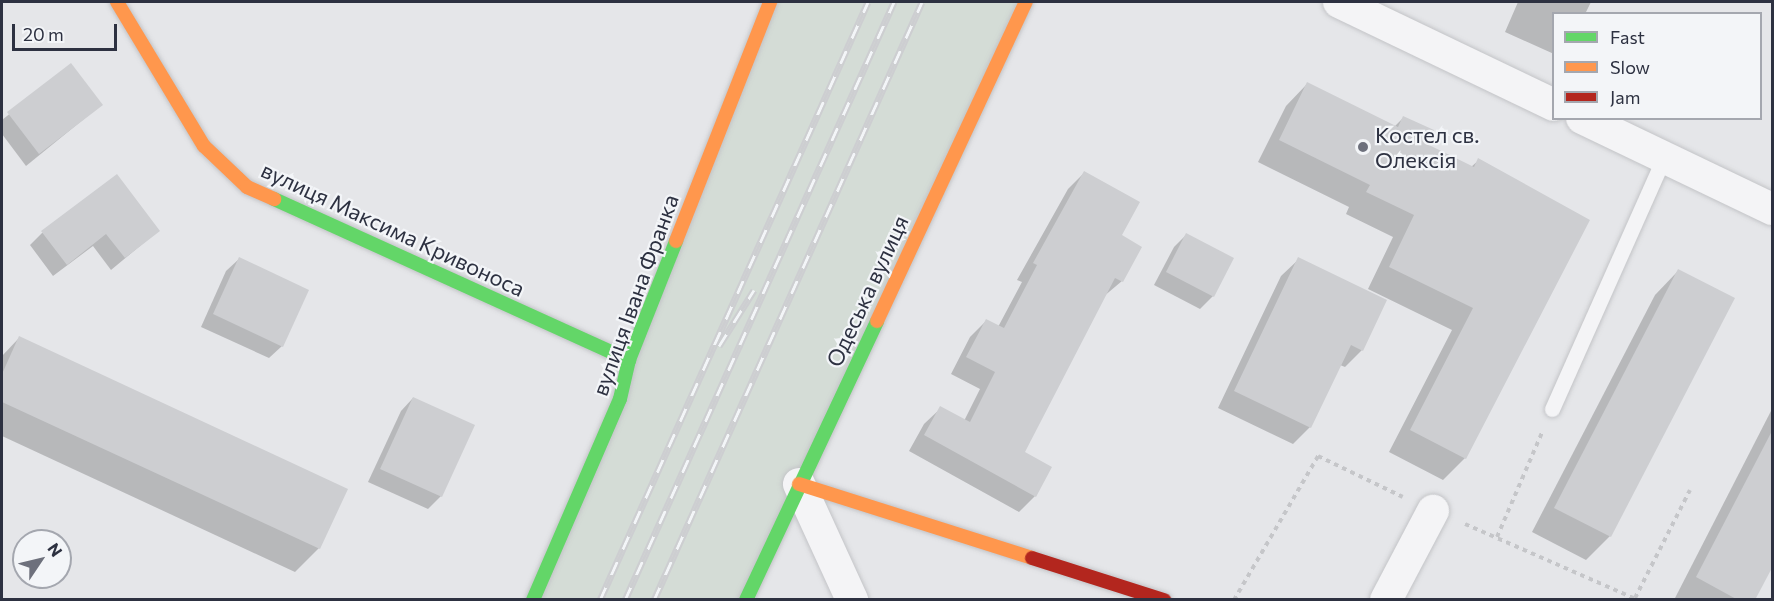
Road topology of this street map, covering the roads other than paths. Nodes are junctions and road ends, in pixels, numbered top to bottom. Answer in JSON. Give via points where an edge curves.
{"nodes":[{"id":1,"x":117,"y":2,"type":"edge"},
{"id":2,"x":770,"y":2,"type":"edge"},
{"id":3,"x":1026,"y":2,"type":"edge"},
{"id":4,"x":1339,"y":2,"type":"edge"},
{"id":5,"x":1552,"y":104,"type":"edge"},
{"id":6,"x":1586,"y":120,"type":"edge"},
{"id":7,"x":1664,"y":158,"type":"junction"},
{"id":8,"x":1773,"y":209,"type":"edge"},
{"id":9,"x":629,"y":360,"type":"junction"},
{"id":10,"x":1552,"y":409,"type":"road end"},
{"id":11,"x":799,"y":484,"type":"junction"},
{"id":12,"x":1434,"y":511,"type":"dead end"},
{"id":13,"x":533,"y":600,"type":"edge"},
{"id":14,"x":746,"y":600,"type":"edge"},
{"id":15,"x":852,"y":600,"type":"edge"},
{"id":16,"x":1164,"y":600,"type":"edge"},
{"id":17,"x":1386,"y":600,"type":"edge"}],
"edges":[{"from":1,"to":9,"type":"street","name":"вулиця Максима Кривоноса","via":[[204,146],[247,187]]},
{"from":2,"to":9,"type":"street","name":"вулиця Івана Франка"},
{"from":3,"to":11,"type":"street","name":"Одеська вулиця"},
{"from":4,"to":5,"type":"street"},
{"from":6,"to":7,"type":"street"},
{"from":7,"to":8,"type":"street"},
{"from":7,"to":10,"type":"lane"},
{"from":9,"to":13,"type":"street","name":"вулиця Івана Франка","via":[[620,399]]},
{"from":11,"to":14,"type":"street","name":"Одеська вулиця"},
{"from":11,"to":15,"type":"street"},
{"from":11,"to":16,"type":"street"},
{"from":12,"to":17,"type":"street"}]}
